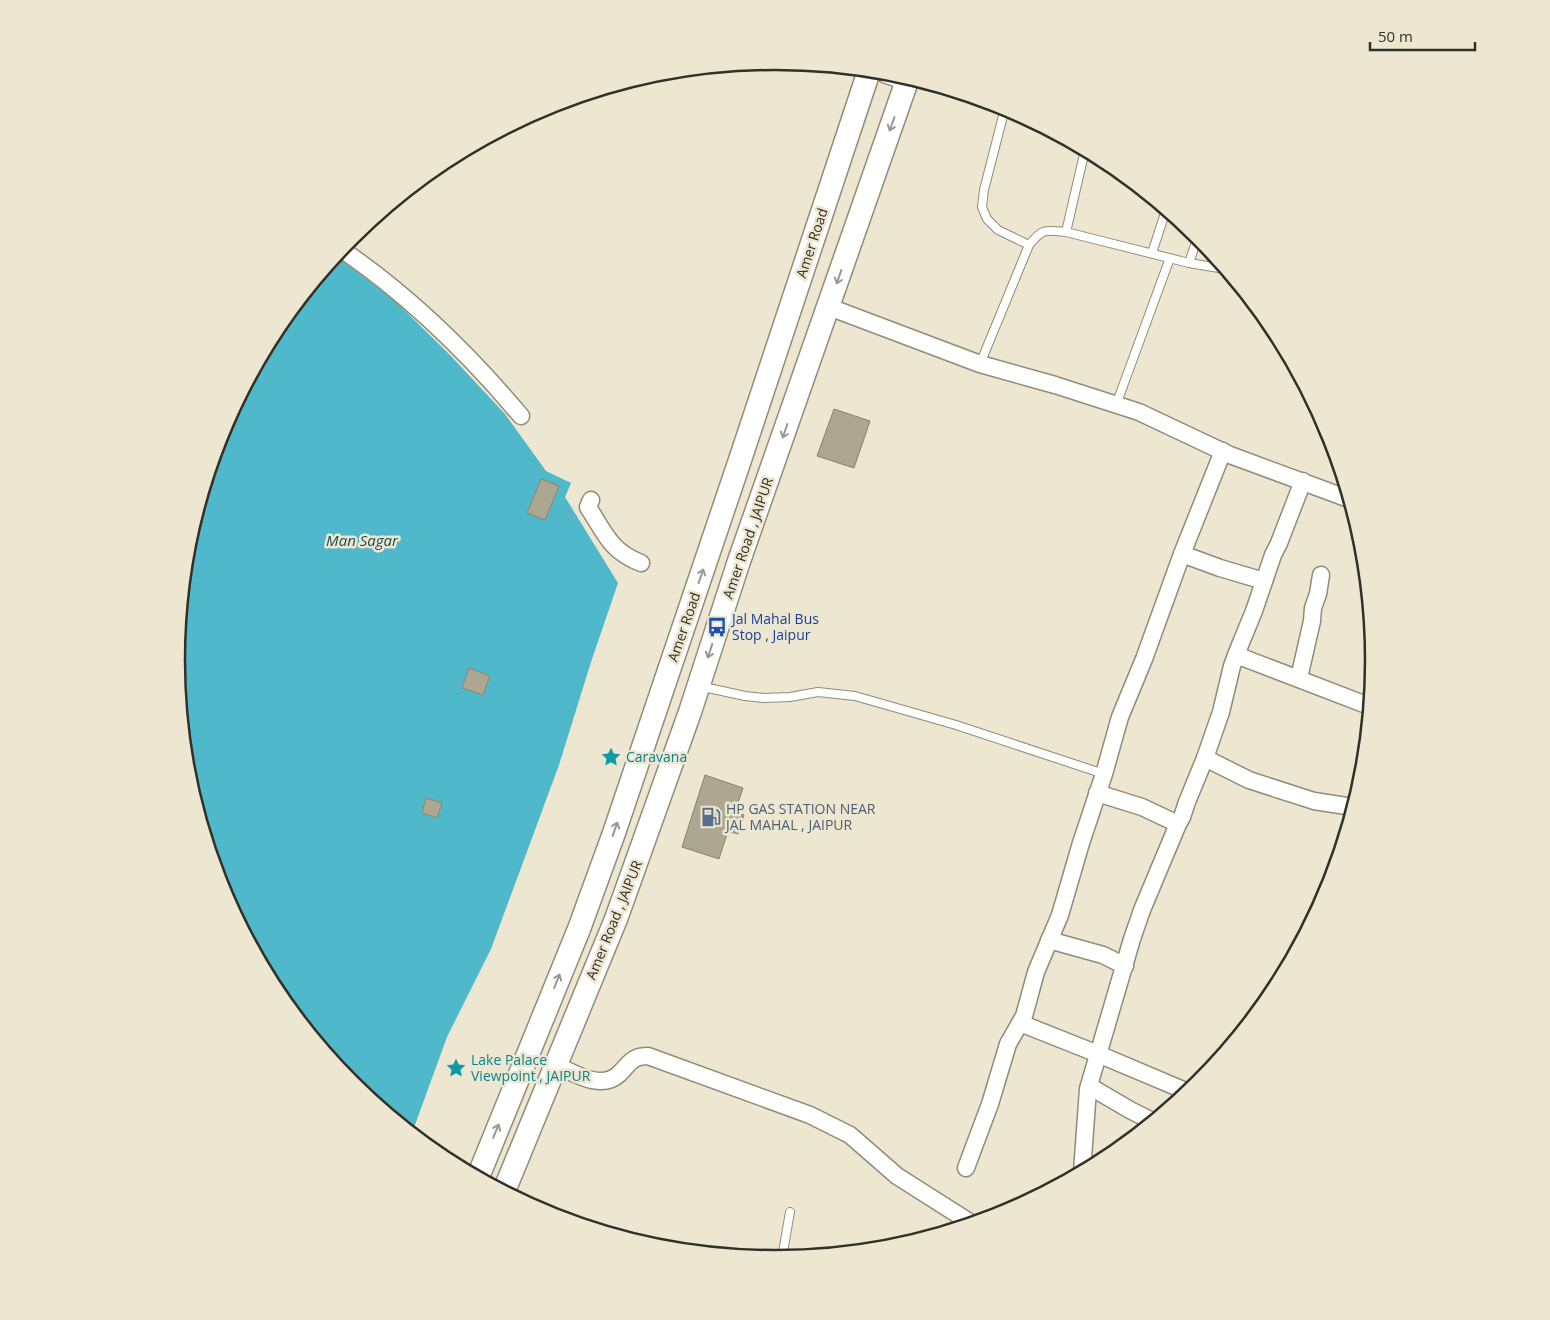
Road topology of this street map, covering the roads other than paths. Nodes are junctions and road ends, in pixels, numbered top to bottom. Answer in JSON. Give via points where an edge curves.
{"nodes":[{"id":1,"x":867,"y":77,"type":"edge"},
{"id":2,"x":899,"y":83,"type":"edge"},
{"id":3,"x":1004,"y":116,"type":"edge"},
{"id":4,"x":1083,"y":157,"type":"edge"},
{"id":5,"x":1164,"y":216,"type":"edge"},
{"id":6,"x":1066,"y":232,"type":"junction"},
{"id":7,"x":1029,"y":245,"type":"junction"},
{"id":8,"x":1195,"y":246,"type":"edge"},
{"id":9,"x":1152,"y":253,"type":"junction"},
{"id":10,"x":348,"y":254,"type":"edge"},
{"id":11,"x":1170,"y":258,"type":"junction"},
{"id":12,"x":1189,"y":263,"type":"junction"},
{"id":13,"x":1216,"y":267,"type":"edge"},
{"id":14,"x":829,"y":307,"type":"junction"},
{"id":15,"x":980,"y":364,"type":"junction"},
{"id":16,"x":1116,"y":405,"type":"junction"},
{"id":17,"x":520,"y":416,"type":"dead end"},
{"id":18,"x":1222,"y":451,"type":"junction"},
{"id":19,"x":1303,"y":481,"type":"junction"},
{"id":20,"x":1341,"y":492,"type":"edge"},
{"id":21,"x":591,"y":500,"type":"dead end"},
{"id":22,"x":1182,"y":554,"type":"junction"},
{"id":23,"x":641,"y":563,"type":"dead end"},
{"id":24,"x":1320,"y":575,"type":"dead end"},
{"id":25,"x":1264,"y":581,"type":"junction"},
{"id":26,"x":1236,"y":655,"type":"junction"},
{"id":27,"x":1299,"y":678,"type":"junction"},
{"id":28,"x":698,"y":686,"type":"junction"},
{"id":29,"x":658,"y":701,"type":"junction"},
{"id":30,"x":1363,"y":704,"type":"edge"},
{"id":31,"x":690,"y":712,"type":"junction"},
{"id":32,"x":1205,"y":758,"type":"junction"},
{"id":33,"x":1104,"y":774,"type":"junction"},
{"id":34,"x":1098,"y":792,"type":"junction"},
{"id":35,"x":1347,"y":806,"type":"edge"},
{"id":36,"x":1178,"y":824,"type":"junction"},
{"id":37,"x":1049,"y":940,"type":"junction"},
{"id":38,"x":1124,"y":966,"type":"junction"},
{"id":39,"x":1020,"y":1023,"type":"junction"},
{"id":40,"x":1098,"y":1054,"type":"junction"},
{"id":41,"x":556,"y":1066,"type":"junction"},
{"id":42,"x":1089,"y":1086,"type":"junction"},
{"id":43,"x":1180,"y":1089,"type":"edge"},
{"id":44,"x":1146,"y":1118,"type":"edge"},
{"id":45,"x":1083,"y":1163,"type":"edge"},
{"id":46,"x":966,"y":1168,"type":"dead end"},
{"id":47,"x":480,"y":1171,"type":"edge"},
{"id":48,"x":506,"y":1185,"type":"edge"},
{"id":49,"x":790,"y":1212,"type":"dead end"},
{"id":50,"x":965,"y":1219,"type":"edge"},
{"id":51,"x":783,"y":1250,"type":"edge"}],
"edges":[{"from":29,"to":1,"type":"main road","name":"Amer Road","one_way":true},
{"from":2,"to":14,"type":"main road","name":"Amer Road , JAIPUR","one_way":true},
{"from":3,"to":7,"type":"lane","via":[[982,207],[987,219],[998,230]]},
{"from":4,"to":6,"type":"lane"},
{"from":5,"to":9,"type":"lane"},
{"from":6,"to":7,"type":"lane","via":[[1043,231]]},
{"from":6,"to":9,"type":"lane"},
{"from":7,"to":15,"type":"lane"},
{"from":8,"to":12,"type":"lane"},
{"from":9,"to":11,"type":"lane"},
{"from":10,"to":17,"type":"street","via":[[435,324]]},
{"from":11,"to":12,"type":"lane"},
{"from":11,"to":16,"type":"lane"},
{"from":12,"to":13,"type":"lane"},
{"from":14,"to":15,"type":"street"},
{"from":14,"to":28,"type":"main road","name":"Amer Road , JAIPUR","one_way":true},
{"from":15,"to":16,"type":"street"},
{"from":16,"to":18,"type":"street","via":[[1139,412]]},
{"from":18,"to":19,"type":"street"},
{"from":18,"to":22,"type":"street"},
{"from":19,"to":20,"type":"street"},
{"from":19,"to":25,"type":"street"},
{"from":21,"to":23,"type":"street","via":[[588,507],[613,546],[624,556]]},
{"from":22,"to":25,"type":"street"},
{"from":22,"to":33,"type":"street","via":[[1120,717]]},
{"from":24,"to":27,"type":"street"},
{"from":25,"to":26,"type":"street"},
{"from":26,"to":27,"type":"street"},
{"from":26,"to":32,"type":"street"},
{"from":27,"to":30,"type":"street"},
{"from":28,"to":31,"type":"main road","name":"Amer Road , JAIPUR"},
{"from":28,"to":33,"type":"lane","via":[[764,698],[818,692],[855,696],[956,725]]},
{"from":29,"to":31,"type":"main road"},
{"from":47,"to":29,"type":"main road","name":"Amer Road","one_way":true,"via":[[585,913]]},
{"from":31,"to":41,"type":"main road","name":"Amer Road , JAIPUR","via":[[616,919]]},
{"from":32,"to":35,"type":"street","via":[[1249,780],[1314,801]]},
{"from":32,"to":36,"type":"street"},
{"from":33,"to":34,"type":"street"},
{"from":34,"to":36,"type":"street"},
{"from":34,"to":37,"type":"street","via":[[1060,915]]},
{"from":36,"to":38,"type":"street","via":[[1142,910]]},
{"from":37,"to":38,"type":"street","via":[[1103,955]]},
{"from":37,"to":39,"type":"street"},
{"from":38,"to":40,"type":"street"},
{"from":39,"to":40,"type":"street"},
{"from":39,"to":46,"type":"street","via":[[1008,1044]]},
{"from":40,"to":42,"type":"street"},
{"from":40,"to":43,"type":"street"},
{"from":41,"to":48,"type":"main road","name":"Amer Road , JAIPUR"},
{"from":41,"to":50,"type":"street","via":[[593,1080],[604,1080],[617,1076],[638,1056],[648,1056],[810,1115],[850,1135],[897,1176]]},
{"from":42,"to":44,"type":"street"},
{"from":42,"to":45,"type":"street"},
{"from":49,"to":51,"type":"lane"}]}
